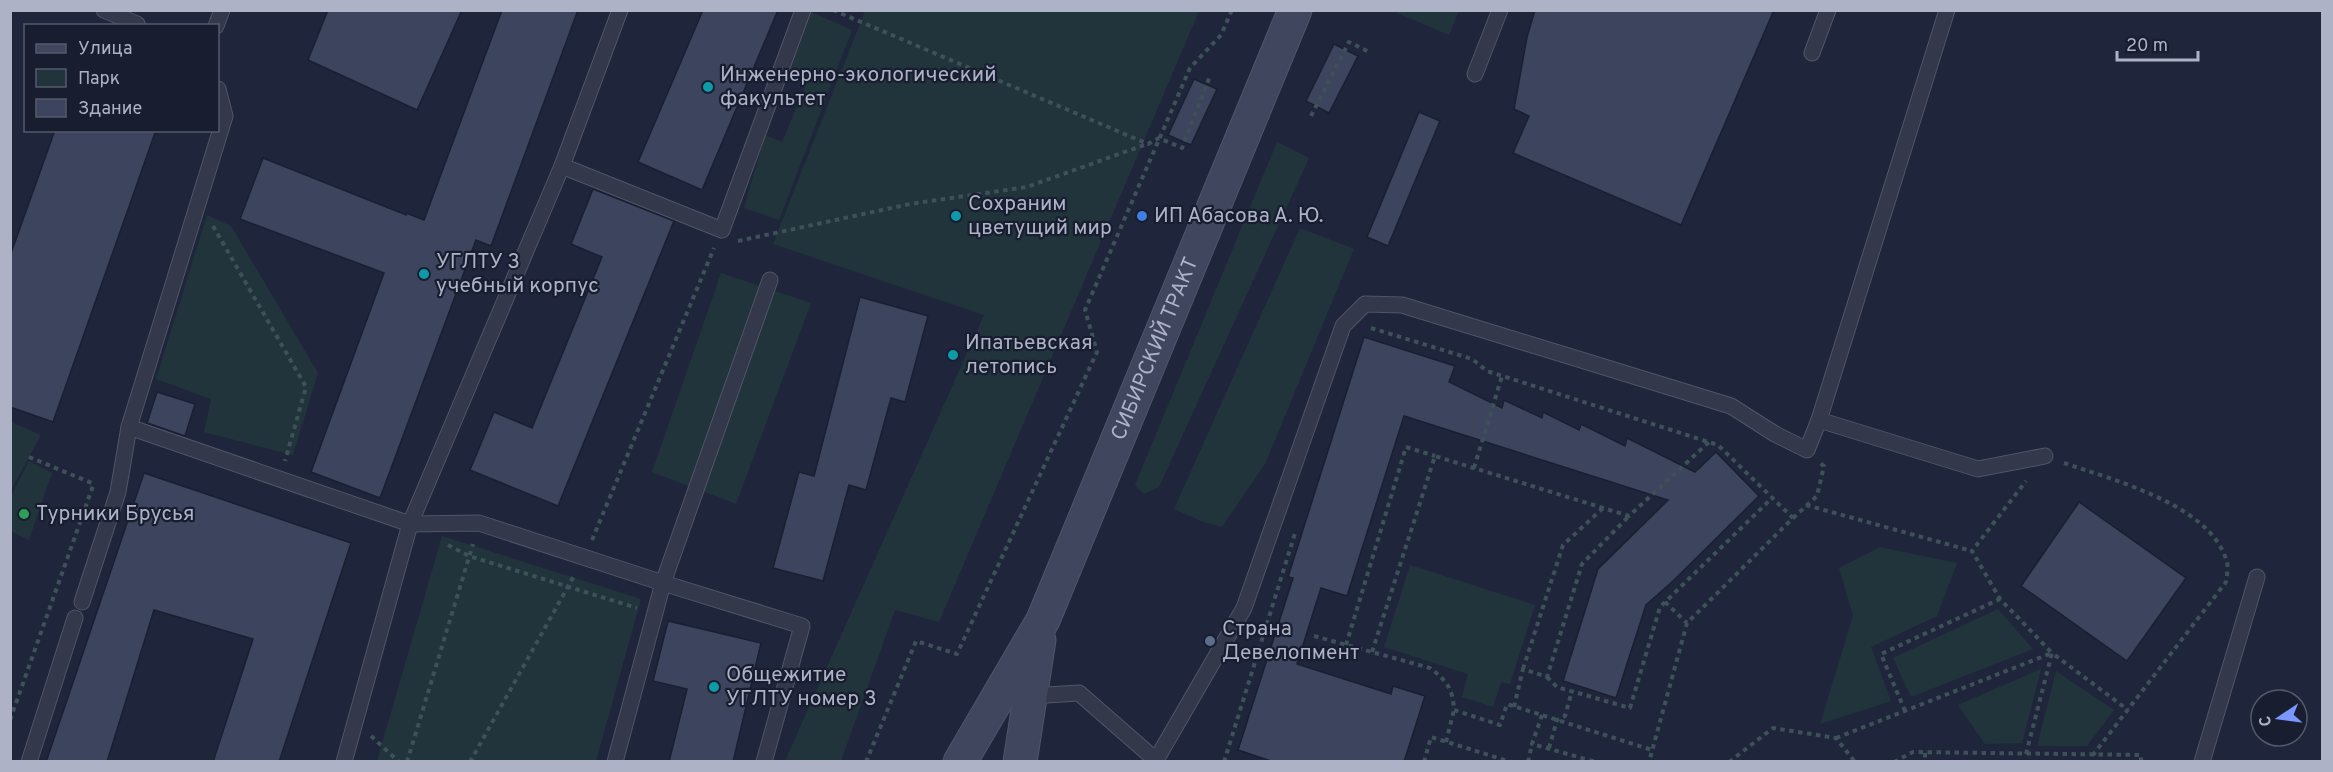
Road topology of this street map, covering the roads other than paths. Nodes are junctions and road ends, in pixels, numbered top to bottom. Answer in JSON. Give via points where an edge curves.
{"nodes":[{"id":1,"x":104,"y":10,"type":"edge"},
{"id":2,"x":620,"y":10,"type":"edge"},
{"id":3,"x":803,"y":10,"type":"edge"},
{"id":4,"x":1295,"y":10,"type":"edge"},
{"id":5,"x":1500,"y":10,"type":"edge"},
{"id":6,"x":1828,"y":10,"type":"edge"},
{"id":7,"x":1947,"y":10,"type":"edge"},
{"id":8,"x":140,"y":20,"type":"edge"},
{"id":9,"x":1812,"y":53,"type":"dead end"},
{"id":10,"x":1474,"y":74,"type":"dead end"},
{"id":11,"x":219,"y":93,"type":"edge"},
{"id":12,"x":562,"y":165,"type":"junction"},
{"id":13,"x":770,"y":280,"type":"dead end"},
{"id":14,"x":1819,"y":420,"type":"junction"},
{"id":15,"x":129,"y":427,"type":"junction"},
{"id":16,"x":2045,"y":456,"type":"road end"},
{"id":17,"x":410,"y":524,"type":"junction"},
{"id":18,"x":2257,"y":577,"type":"dead end"},
{"id":19,"x":663,"y":583,"type":"junction"},
{"id":20,"x":82,"y":602,"type":"dead end"},
{"id":21,"x":75,"y":618,"type":"dead end"},
{"id":22,"x":1042,"y":620,"type":"junction"},
{"id":23,"x":1030,"y":696,"type":"junction"},
{"id":24,"x":1157,"y":761,"type":"edge"},
{"id":25,"x":29,"y":762,"type":"edge"},
{"id":26,"x":344,"y":762,"type":"edge"},
{"id":27,"x":615,"y":762,"type":"edge"},
{"id":28,"x":764,"y":762,"type":"edge"},
{"id":29,"x":960,"y":762,"type":"edge"},
{"id":30,"x":1020,"y":762,"type":"edge"},
{"id":31,"x":2202,"y":762,"type":"edge"}],
"edges":[{"from":1,"to":8,"type":"lane"},
{"from":2,"to":12,"type":"lane"},
{"from":3,"to":12,"type":"lane","via":[[722,230]]},
{"from":4,"to":22,"type":"main road","name":"СИБИРСКИЙ ТРАКТ"},
{"from":5,"to":10,"type":"lane"},
{"from":6,"to":9,"type":"lane"},
{"from":7,"to":14,"type":"lane"},
{"from":11,"to":15,"type":"lane","via":[[225,116]]},
{"from":12,"to":17,"type":"lane"},
{"from":13,"to":19,"type":"lane"},
{"from":14,"to":16,"type":"lane","via":[[1978,469]]},
{"from":14,"to":24,"type":"lane","via":[[1807,450],[1731,406],[1402,305],[1365,304],[1343,326],[1244,608]]},
{"from":15,"to":17,"type":"lane"},
{"from":15,"to":20,"type":"lane","via":[[118,492]]},
{"from":17,"to":19,"type":"lane","via":[[479,523]]},
{"from":17,"to":26,"type":"lane"},
{"from":18,"to":31,"type":"lane"},
{"from":19,"to":27,"type":"lane"},
{"from":19,"to":28,"type":"lane","via":[[802,626]]},
{"from":21,"to":25,"type":"lane"},
{"from":22,"to":23,"type":"main road","name":"СИБИРСКИЙ ТРАКТ"},
{"from":22,"to":29,"type":"main road","name":"СИБИРСКИЙ ТРАКТ"},
{"from":23,"to":24,"type":"lane","via":[[1079,693]]},
{"from":23,"to":30,"type":"main road","name":"СИБИРСКИЙ ТРАКТ"}]}
